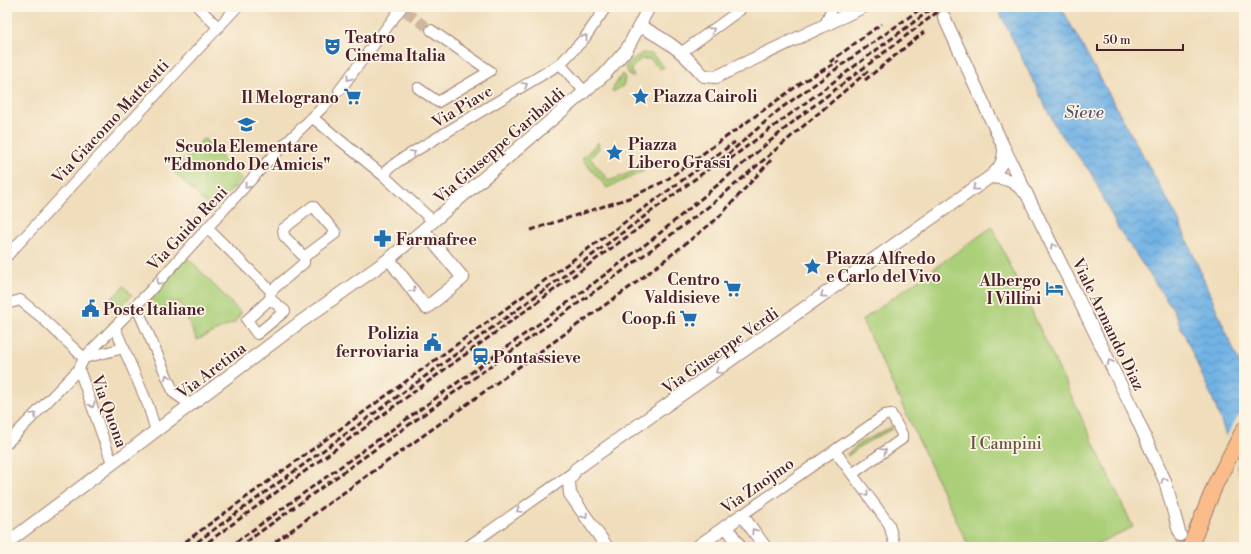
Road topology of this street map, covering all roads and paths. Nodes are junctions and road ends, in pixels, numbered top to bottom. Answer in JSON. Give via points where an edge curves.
{"nodes":[{"id":1,"x":198,"y":7,"type":"edge"},
{"id":2,"x":237,"y":7,"type":"edge"},
{"id":3,"x":606,"y":7,"type":"edge"},
{"id":4,"x":649,"y":7,"type":"edge"},
{"id":5,"x":740,"y":7,"type":"edge"},
{"id":6,"x":832,"y":7,"type":"edge"},
{"id":7,"x":863,"y":7,"type":"edge"},
{"id":8,"x":399,"y":9,"type":"edge"},
{"id":9,"x":843,"y":11,"type":"edge"},
{"id":10,"x":944,"y":17,"type":"tunnel mouth"},
{"id":11,"x":825,"y":25,"type":"junction"},
{"id":12,"x":640,"y":26,"type":"junction"},
{"id":13,"x":218,"y":27,"type":"junction"},
{"id":14,"x":431,"y":30,"type":"tunnel mouth"},
{"id":15,"x":682,"y":52,"type":"junction"},
{"id":16,"x":560,"y":64,"type":"junction"},
{"id":17,"x":418,"y":88,"type":"dead end"},
{"id":18,"x":339,"y":91,"type":"dead end"},
{"id":19,"x":585,"y":92,"type":"junction"},
{"id":20,"x":329,"y":101,"type":"dead end"},
{"id":21,"x":313,"y":118,"type":"junction"},
{"id":22,"x":1004,"y":148,"type":"junction"},
{"id":23,"x":385,"y":177,"type":"junction"},
{"id":24,"x":990,"y":178,"type":"junction"},
{"id":25,"x":1028,"y":196,"type":"junction"},
{"id":26,"x":434,"y":222,"type":"junction"},
{"id":27,"x":208,"y":228,"type":"junction"},
{"id":28,"x":424,"y":231,"type":"junction"},
{"id":29,"x":7,"y":256,"type":"edge"},
{"id":30,"x":304,"y":257,"type":"junction"},
{"id":31,"x":389,"y":259,"type":"junction"},
{"id":32,"x":7,"y":304,"type":"edge"},
{"id":33,"x":135,"y":307,"type":"junction"},
{"id":34,"x":115,"y":328,"type":"junction"},
{"id":35,"x":124,"y":348,"type":"junction"},
{"id":36,"x":84,"y":358,"type":"junction"},
{"id":37,"x":79,"y":369,"type":"junction"},
{"id":38,"x":191,"y":405,"type":"junction"},
{"id":39,"x":1244,"y":429,"type":"edge"},
{"id":40,"x":156,"y":431,"type":"junction"},
{"id":41,"x":7,"y":443,"type":"edge"},
{"id":42,"x":835,"y":451,"type":"junction"},
{"id":43,"x":112,"y":463,"type":"junction"},
{"id":44,"x":576,"y":470,"type":"junction"},
{"id":45,"x":852,"y":474,"type":"junction"},
{"id":46,"x":551,"y":488,"type":"junction"},
{"id":47,"x":570,"y":494,"type":"junction"},
{"id":48,"x":742,"y":515,"type":"junction"},
{"id":49,"x":726,"y":526,"type":"junction"},
{"id":50,"x":1180,"y":535,"type":"tunnel mouth"},
{"id":51,"x":7,"y":543,"type":"edge"},
{"id":52,"x":467,"y":547,"type":"edge"},
{"id":53,"x":607,"y":547,"type":"edge"},
{"id":54,"x":697,"y":547,"type":"edge"},
{"id":55,"x":740,"y":547,"type":"edge"},
{"id":56,"x":765,"y":547,"type":"edge"},
{"id":57,"x":895,"y":547,"type":"edge"},
{"id":58,"x":1190,"y":547,"type":"tunnel mouth"}],
"edges":[{"from":1,"to":13,"type":"street"},
{"from":2,"to":13,"type":"street","name":"Via Giacomo Matteotti"},
{"from":16,"to":3,"type":"street","name":"Via Piave","one_way":true,"via":[[584,39]]},
{"from":4,"to":12,"type":"street","name":"Via Giuseppe Garibaldi"},
{"from":15,"to":5,"type":"street","one_way":true,"via":[[740,10]]},
{"from":6,"to":11,"type":"street"},
{"from":7,"to":9,"type":"street"},
{"from":8,"to":18,"type":"street","one_way":true},
{"from":9,"to":11,"type":"street"},
{"from":10,"to":22,"type":"street","name":"Viale Armando Diaz"},
{"from":11,"to":15,"type":"street","via":[[716,77],[704,76]]},
{"from":12,"to":15,"type":"street","via":[[667,40]]},
{"from":12,"to":19,"type":"street","name":"Via Giuseppe Garibaldi","via":[[627,49]]},
{"from":13,"to":29,"type":"street","name":"Via Giacomo Matteotti"},
{"from":14,"to":17,"type":"street","via":[[490,72],[438,102]]},
{"from":16,"to":19,"type":"street"},
{"from":23,"to":16,"type":"street","name":"Via Piave","one_way":true,"via":[[388,169],[400,160]]},
{"from":19,"to":26,"type":"street","name":"Via Giuseppe Garibaldi"},
{"from":20,"to":21,"type":"street","name":"Via Guido Reni"},
{"from":21,"to":23,"type":"street"},
{"from":21,"to":27,"type":"street","name":"Via Guido Reni","one_way":true,"via":[[270,159]]},
{"from":22,"to":24,"type":"street","name":"Via Giuseppe Verdi","via":[[1002,164]]},
{"from":22,"to":25,"type":"street","name":"Viale Armando Diaz"},
{"from":23,"to":26,"type":"street"},
{"from":24,"to":25,"type":"street","via":[[1005,178],[1015,183]]},
{"from":24,"to":44,"type":"street","name":"Via Giuseppe Verdi","one_way":true},
{"from":50,"to":25,"type":"street","name":"Viale Armando Diaz","one_way":true,"via":[[1165,481]]},
{"from":26,"to":28,"type":"street","name":"Via Aretina"},
{"from":27,"to":30,"type":"street","via":[[271,295],[304,263]]},
{"from":27,"to":33,"type":"street","name":"Via Guido Reni","one_way":true},
{"from":28,"to":31,"type":"street","name":"Via Aretina"},
{"from":31,"to":28,"type":"street","one_way":true,"via":[[426,308],[463,278]]},
{"from":30,"to":30,"type":"street","via":[[336,233],[313,206],[283,229],[284,236]]},
{"from":31,"to":38,"type":"street","name":"Via Aretina"},
{"from":32,"to":36,"type":"street","via":[[20,300]]},
{"from":33,"to":34,"type":"street","name":"Via Guido Reni"},
{"from":38,"to":33,"type":"street","one_way":true,"via":[[174,393]]},
{"from":34,"to":35,"type":"street"},
{"from":34,"to":36,"type":"street","name":"Via Guido Reni"},
{"from":35,"to":36,"type":"street"},
{"from":35,"to":40,"type":"street"},
{"from":36,"to":37,"type":"street"},
{"from":41,"to":37,"type":"street","one_way":true},
{"from":37,"to":43,"type":"street","name":"Via Quona","one_way":true},
{"from":38,"to":40,"type":"street","name":"Via Aretina"},
{"from":39,"to":58,"type":"main road","via":[[1216,483]]},
{"from":40,"to":43,"type":"street","name":"Via Aretina"},
{"from":42,"to":45,"type":"street"},
{"from":45,"to":42,"type":"street","name":"Via Znojmo","one_way":true,"via":[[902,439],[902,434],[891,414]]},
{"from":42,"to":48,"type":"street","name":"Via Znojmo"},
{"from":43,"to":51,"type":"street","name":"Via Aretina"},
{"from":44,"to":46,"type":"street","name":"Via Giuseppe Verdi"},
{"from":44,"to":47,"type":"street","via":[[569,481]]},
{"from":45,"to":57,"type":"street","one_way":true,"via":[[889,524]]},
{"from":46,"to":47,"type":"street","via":[[561,488]]},
{"from":46,"to":52,"type":"street","name":"Via Giuseppe Verdi","one_way":true},
{"from":47,"to":53,"type":"street","one_way":true},
{"from":48,"to":49,"type":"street","name":"Via Znojmo"},
{"from":56,"to":48,"type":"street","one_way":true},
{"from":49,"to":54,"type":"street","name":"Via Znojmo"},
{"from":49,"to":55,"type":"street"}]}
